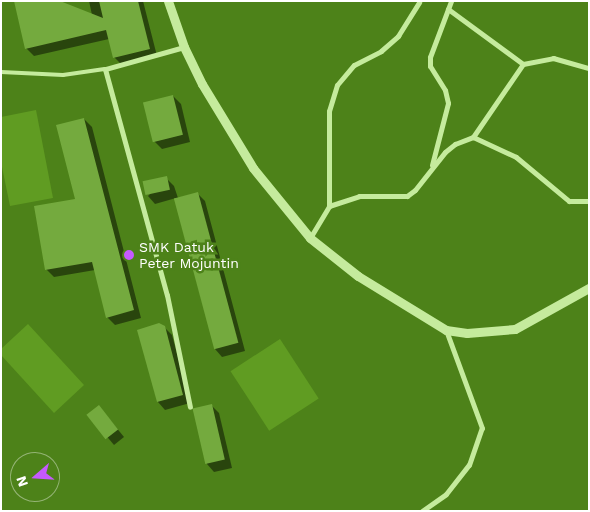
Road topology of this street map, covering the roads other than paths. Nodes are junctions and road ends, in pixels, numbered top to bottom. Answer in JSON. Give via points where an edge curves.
{"nodes":[{"id":1,"x":168,"y":1,"type":"edge"},
{"id":2,"x":451,"y":1,"type":"edge"},
{"id":3,"x":419,"y":2,"type":"edge"},
{"id":4,"x":448,"y":9,"type":"junction"},
{"id":5,"x":184,"y":47,"type":"junction"},
{"id":6,"x":523,"y":64,"type":"junction"},
{"id":7,"x":589,"y":68,"type":"edge"},
{"id":8,"x":105,"y":69,"type":"junction"},
{"id":9,"x":1,"y":72,"type":"edge"},
{"id":10,"x":473,"y":137,"type":"junction"},
{"id":11,"x":431,"y":167,"type":"junction"},
{"id":12,"x":589,"y":201,"type":"edge"},
{"id":13,"x":329,"y":206,"type":"junction"},
{"id":14,"x":310,"y":238,"type":"junction"},
{"id":15,"x":589,"y":288,"type":"edge"},
{"id":16,"x":446,"y":330,"type":"junction"},
{"id":17,"x":190,"y":407,"type":"dead end"},
{"id":18,"x":422,"y":511,"type":"edge"}],
"edges":[{"from":1,"to":5,"type":"street"},
{"from":2,"to":4,"type":"street"},
{"from":3,"to":13,"type":"street","via":[[398,36],[381,51],[354,65],[337,85],[329,111]]},
{"from":4,"to":6,"type":"street"},
{"from":4,"to":11,"type":"street","via":[[430,57],[430,66],[445,90],[448,103]]},
{"from":5,"to":8,"type":"street"},
{"from":5,"to":14,"type":"street","via":[[219,115],[253,168]]},
{"from":6,"to":7,"type":"street","via":[[553,58]]},
{"from":6,"to":10,"type":"street"},
{"from":8,"to":9,"type":"lane","via":[[64,74]]},
{"from":8,"to":17,"type":"street","via":[[167,295]]},
{"from":10,"to":11,"type":"street","via":[[455,144]]},
{"from":10,"to":12,"type":"street","via":[[516,157],[569,201]]},
{"from":11,"to":13,"type":"street","via":[[407,196],[359,196]]},
{"from":13,"to":14,"type":"street"},
{"from":14,"to":16,"type":"street","via":[[358,276]]},
{"from":15,"to":16,"type":"street","via":[[515,329],[487,334]]},
{"from":16,"to":18,"type":"street","via":[[482,428],[469,465],[446,494]]}]}
